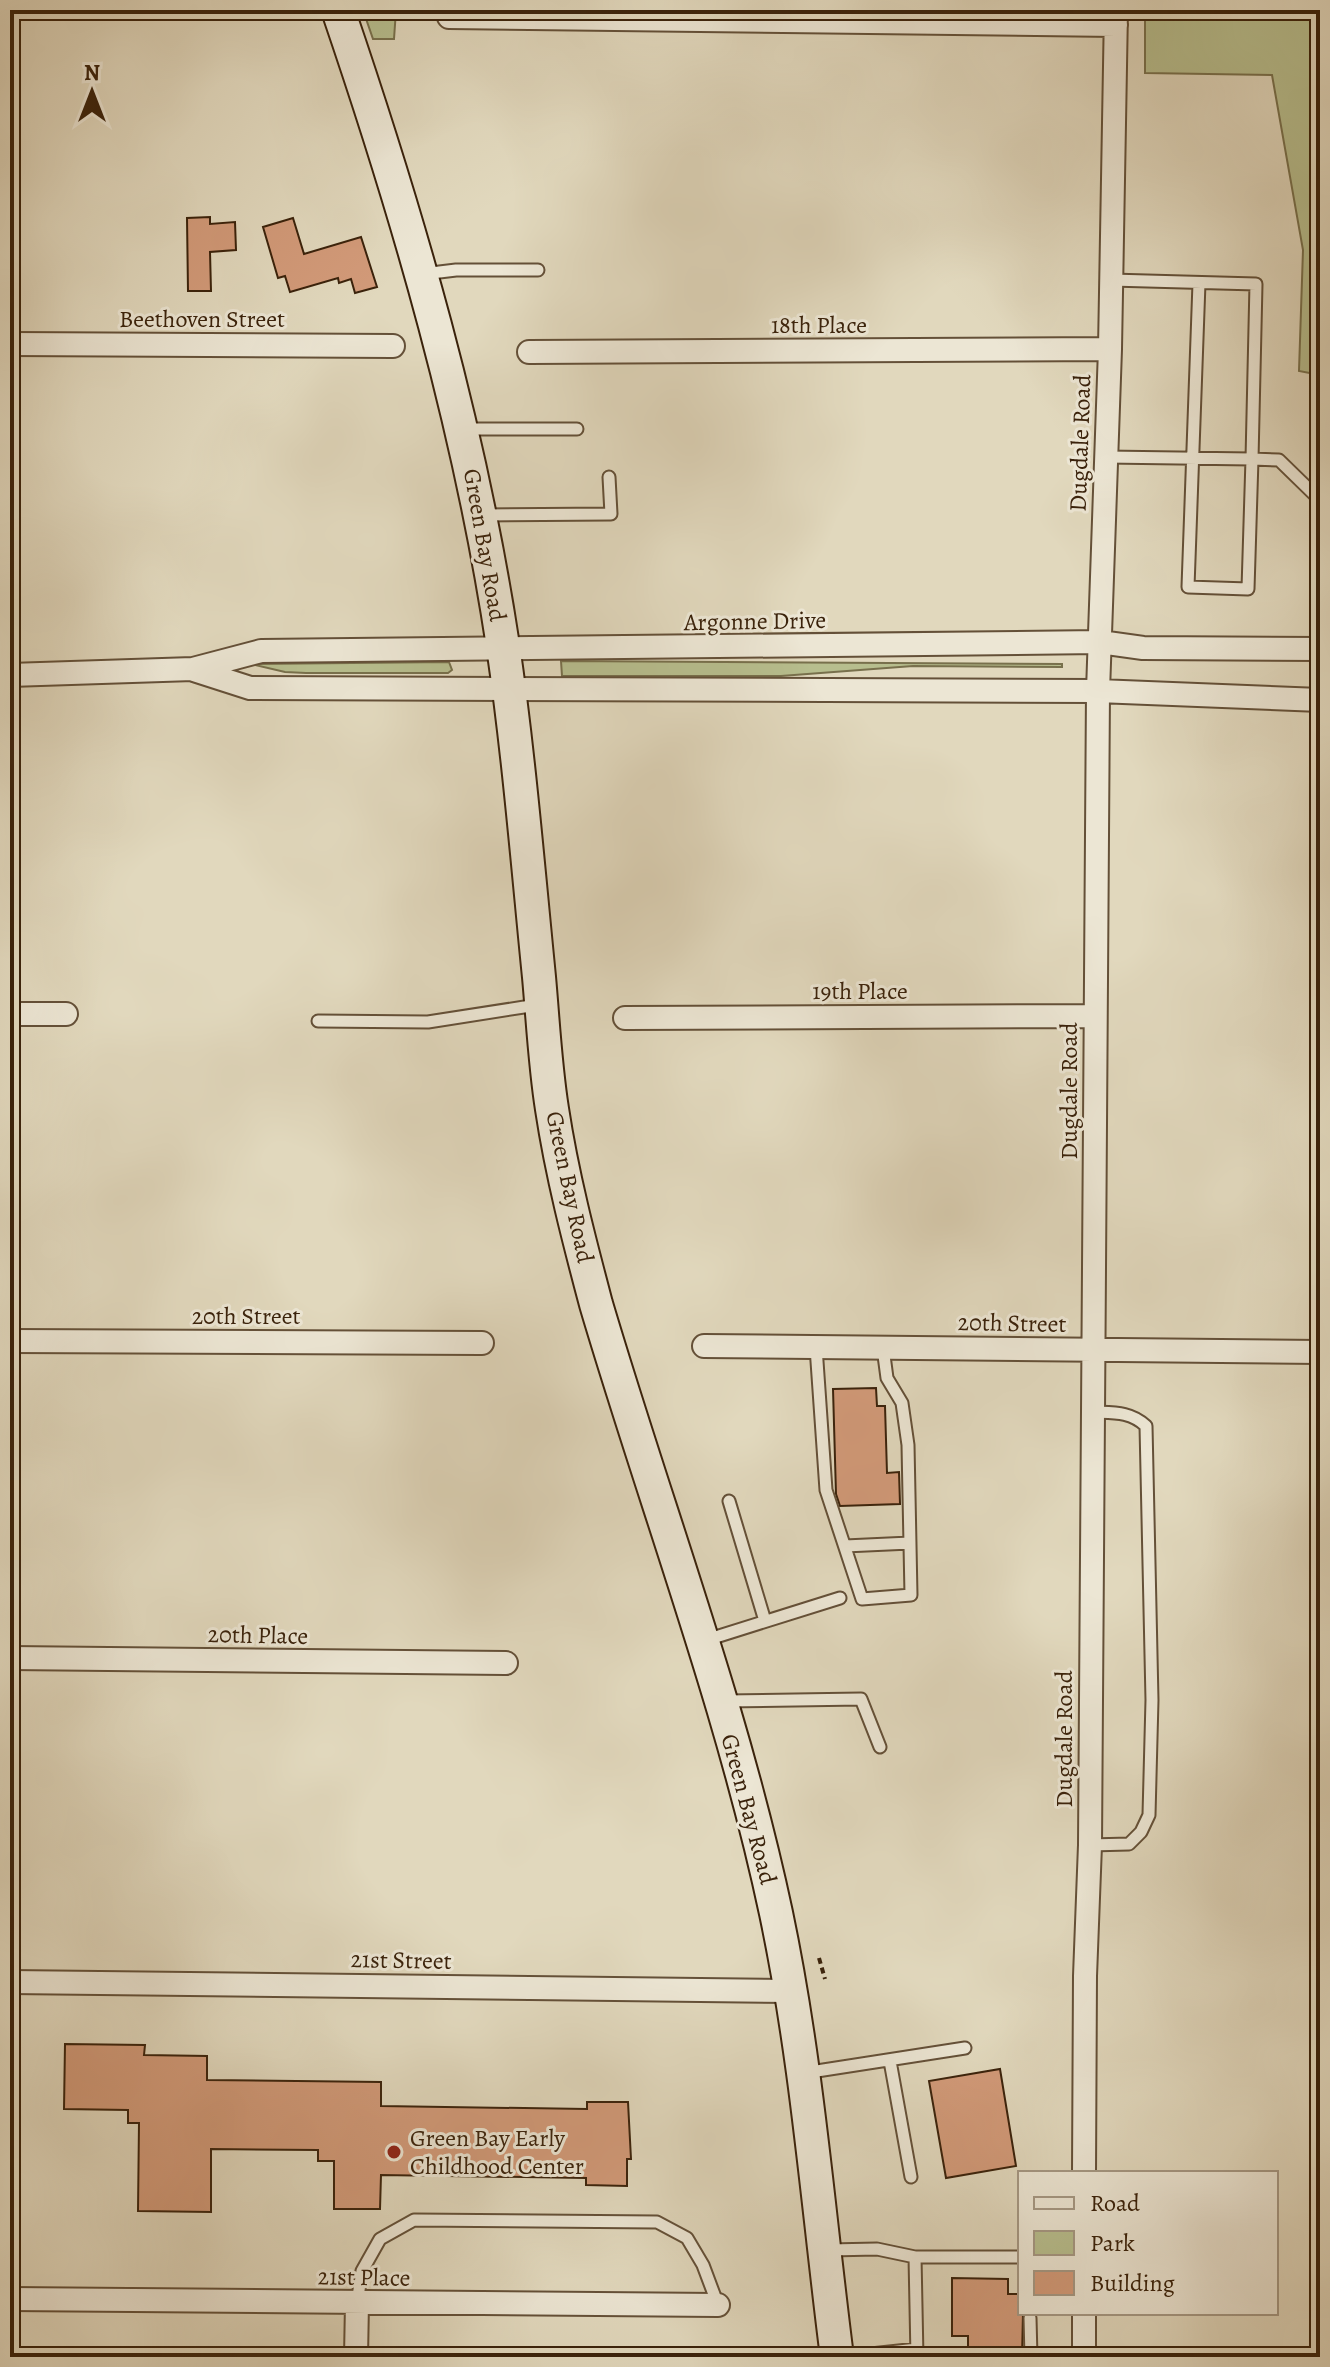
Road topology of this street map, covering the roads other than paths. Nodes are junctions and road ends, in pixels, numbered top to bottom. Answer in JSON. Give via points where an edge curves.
{"nodes":[{"id":1,"x":338,"y":10,"type":"edge"},
{"id":2,"x":449,"y":17,"type":"dead end"},
{"id":3,"x":1116,"y":18,"type":"edge"},
{"id":4,"x":538,"y":270,"type":"dead end"},
{"id":5,"x":423,"y":275,"type":"junction"},
{"id":6,"x":1111,"y":280,"type":"junction"},
{"id":7,"x":1199,"y":283,"type":"junction"},
{"id":8,"x":10,"y":344,"type":"edge"},
{"id":9,"x":393,"y":346,"type":"dead end"},
{"id":10,"x":1110,"y":349,"type":"junction"},
{"id":11,"x":529,"y":352,"type":"dead end"},
{"id":12,"x":462,"y":429,"type":"junction"},
{"id":13,"x":577,"y":429,"type":"dead end"},
{"id":14,"x":1106,"y":457,"type":"junction"},
{"id":15,"x":1193,"y":458,"type":"junction"},
{"id":16,"x":1252,"y":459,"type":"junction"},
{"id":17,"x":609,"y":477,"type":"dead end"},
{"id":18,"x":1320,"y":500,"type":"edge"},
{"id":19,"x":481,"y":515,"type":"junction"},
{"id":20,"x":1100,"y":642,"type":"junction"},
{"id":21,"x":503,"y":647,"type":"junction"},
{"id":22,"x":1320,"y":649,"type":"edge"},
{"id":23,"x":193,"y":669,"type":"junction"},
{"id":24,"x":10,"y":675,"type":"edge"},
{"id":25,"x":508,"y":688,"type":"junction"},
{"id":26,"x":1098,"y":691,"type":"junction"},
{"id":27,"x":1320,"y":700,"type":"edge"},
{"id":28,"x":541,"y":1004,"type":"junction"},
{"id":29,"x":10,"y":1014,"type":"edge"},
{"id":30,"x":66,"y":1014,"type":"dead end"},
{"id":31,"x":1095,"y":1016,"type":"junction"},
{"id":32,"x":625,"y":1018,"type":"dead end"},
{"id":33,"x":318,"y":1021,"type":"dead end"},
{"id":34,"x":10,"y":1341,"type":"edge"},
{"id":35,"x":482,"y":1343,"type":"dead end"},
{"id":36,"x":704,"y":1346,"type":"dead end"},
{"id":37,"x":816,"y":1347,"type":"junction"},
{"id":38,"x":883,"y":1348,"type":"junction"},
{"id":39,"x":1093,"y":1350,"type":"junction"},
{"id":40,"x":1320,"y":1352,"type":"edge"},
{"id":41,"x":1092,"y":1412,"type":"junction"},
{"id":42,"x":729,"y":1501,"type":"dead end"},
{"id":43,"x":910,"y":1543,"type":"junction"},
{"id":44,"x":845,"y":1546,"type":"junction"},
{"id":45,"x":840,"y":1598,"type":"dead end"},
{"id":46,"x":765,"y":1621,"type":"junction"},
{"id":47,"x":702,"y":1641,"type":"junction"},
{"id":48,"x":10,"y":1658,"type":"edge"},
{"id":49,"x":506,"y":1663,"type":"dead end"},
{"id":50,"x":720,"y":1701,"type":"junction"},
{"id":51,"x":880,"y":1747,"type":"dead end"},
{"id":52,"x":1090,"y":1845,"type":"junction"},
{"id":53,"x":10,"y":1982,"type":"edge"},
{"id":54,"x":791,"y":1991,"type":"junction"},
{"id":55,"x":965,"y":2048,"type":"dead end"},
{"id":56,"x":890,"y":2061,"type":"junction"},
{"id":57,"x":803,"y":2073,"type":"junction"},
{"id":58,"x":1084,"y":2171,"type":"edge"},
{"id":59,"x":911,"y":2177,"type":"dead end"},
{"id":60,"x":824,"y":2251,"type":"junction"},
{"id":61,"x":915,"y":2257,"type":"junction"},
{"id":62,"x":1018,"y":2257,"type":"edge"},
{"id":63,"x":10,"y":2299,"type":"edge"},
{"id":64,"x":357,"y":2303,"type":"junction"},
{"id":65,"x":718,"y":2305,"type":"joint"},
{"id":66,"x":1084,"y":2315,"type":"edge"},
{"id":67,"x":1030,"y":2318,"type":"dead end"},
{"id":68,"x":917,"y":2353,"type":"edge"},
{"id":69,"x":356,"y":2357,"type":"edge"},
{"id":70,"x":840,"y":2357,"type":"edge"},
{"id":71,"x":1031,"y":2357,"type":"edge"},
{"id":72,"x":1084,"y":2357,"type":"edge"}],
"edges":[{"from":1,"to":5,"type":"main road","name":"Green Bay Road"},
{"from":2,"to":3,"type":"street"},
{"from":3,"to":6,"type":"street","name":"Dugdale Road"},
{"from":4,"to":5,"type":"lane"},
{"from":5,"to":12,"type":"main road","name":"Green Bay Road"},
{"from":6,"to":7,"type":"lane"},
{"from":6,"to":10,"type":"street","name":"Dugdale Road"},
{"from":7,"to":15,"type":"lane"},
{"from":7,"to":16,"type":"lane","via":[[1256,284]]},
{"from":8,"to":9,"type":"street","name":"Beethoven Street"},
{"from":10,"to":11,"type":"street","name":"18th Place"},
{"from":10,"to":14,"type":"street","name":"Dugdale Road"},
{"from":12,"to":13,"type":"lane"},
{"from":12,"to":19,"type":"main road","name":"Green Bay Road"},
{"from":14,"to":15,"type":"lane"},
{"from":14,"to":20,"type":"street","name":"Dugdale Road"},
{"from":15,"to":16,"type":"lane"},
{"from":15,"to":16,"type":"lane","via":[[1188,587],[1248,589]]},
{"from":16,"to":18,"type":"lane","via":[[1279,460]]},
{"from":17,"to":19,"type":"lane","via":[[611,514]]},
{"from":19,"to":21,"type":"main road","name":"Green Bay Road"},
{"from":20,"to":21,"type":"street","name":"Argonne Drive"},
{"from":20,"to":22,"type":"street","name":"Argonne Drive","via":[[1143,648]]},
{"from":20,"to":26,"type":"street","name":"Dugdale Road"},
{"from":21,"to":23,"type":"street","name":"Argonne Drive","via":[[261,651]]},
{"from":21,"to":25,"type":"main road","name":"Green Bay Road"},
{"from":23,"to":24,"type":"street","name":"Argonne Drive"},
{"from":23,"to":25,"type":"street","name":"Argonne Drive","via":[[250,688]]},
{"from":25,"to":26,"type":"street","name":"Argonne Drive"},
{"from":25,"to":28,"type":"main road","name":"Green Bay Road"},
{"from":26,"to":27,"type":"street","name":"Argonne Drive"},
{"from":26,"to":31,"type":"street","name":"Dugdale Road"},
{"from":28,"to":33,"type":"lane","via":[[428,1022]]},
{"from":28,"to":47,"type":"main road","name":"Green Bay Road","via":[[552,1109],[574,1217],[596,1304]]},
{"from":29,"to":30,"type":"street"},
{"from":31,"to":32,"type":"street","name":"19th Place"},
{"from":31,"to":39,"type":"street","name":"Dugdale Road"},
{"from":34,"to":35,"type":"street","name":"20th Street"},
{"from":36,"to":37,"type":"street","name":"20th Street"},
{"from":37,"to":38,"type":"street","name":"20th Street"},
{"from":37,"to":44,"type":"lane","via":[[826,1490]]},
{"from":38,"to":39,"type":"street","name":"20th Street"},
{"from":38,"to":43,"type":"lane","via":[[887,1378],[902,1403],[908,1445]]},
{"from":39,"to":40,"type":"street","name":"20th Street"},
{"from":39,"to":41,"type":"street","name":"Dugdale Road"},
{"from":41,"to":52,"type":"street","name":"Dugdale Road"},
{"from":41,"to":52,"type":"lane","via":[[1126,1414],[1146,1426],[1152,1700],[1149,1815],[1129,1844]]},
{"from":42,"to":46,"type":"lane"},
{"from":43,"to":44,"type":"lane"},
{"from":43,"to":44,"type":"lane","via":[[911,1595],[862,1599]]},
{"from":45,"to":46,"type":"lane"},
{"from":46,"to":47,"type":"lane"},
{"from":47,"to":50,"type":"main road","name":"Green Bay Road"},
{"from":48,"to":49,"type":"street","name":"20th Place"},
{"from":50,"to":51,"type":"lane","via":[[861,1699]]},
{"from":50,"to":54,"type":"main road","name":"Green Bay Road","via":[[756,1831]]},
{"from":52,"to":58,"type":"street","name":"Dugdale Road"},
{"from":53,"to":54,"type":"street","name":"21st Street"},
{"from":54,"to":57,"type":"main road","name":"Green Bay Road"},
{"from":55,"to":56,"type":"lane"},
{"from":56,"to":57,"type":"lane"},
{"from":56,"to":59,"type":"lane"},
{"from":57,"to":60,"type":"main road","name":"Green Bay Road"},
{"from":60,"to":61,"type":"lane","via":[[877,2249]]},
{"from":60,"to":70,"type":"main road","name":"Green Bay Road"},
{"from":61,"to":62,"type":"lane"},
{"from":61,"to":68,"type":"lane"},
{"from":63,"to":64,"type":"street","name":"21st Place"},
{"from":64,"to":65,"type":"street","name":"21st Place"},
{"from":64,"to":65,"type":"lane","via":[[362,2271],[380,2239],[414,2220],[657,2222],[687,2238]]},
{"from":64,"to":69,"type":"street"},
{"from":66,"to":72,"type":"street"},
{"from":67,"to":71,"type":"lane"},
{"from":68,"to":70,"type":"lane"}]}
